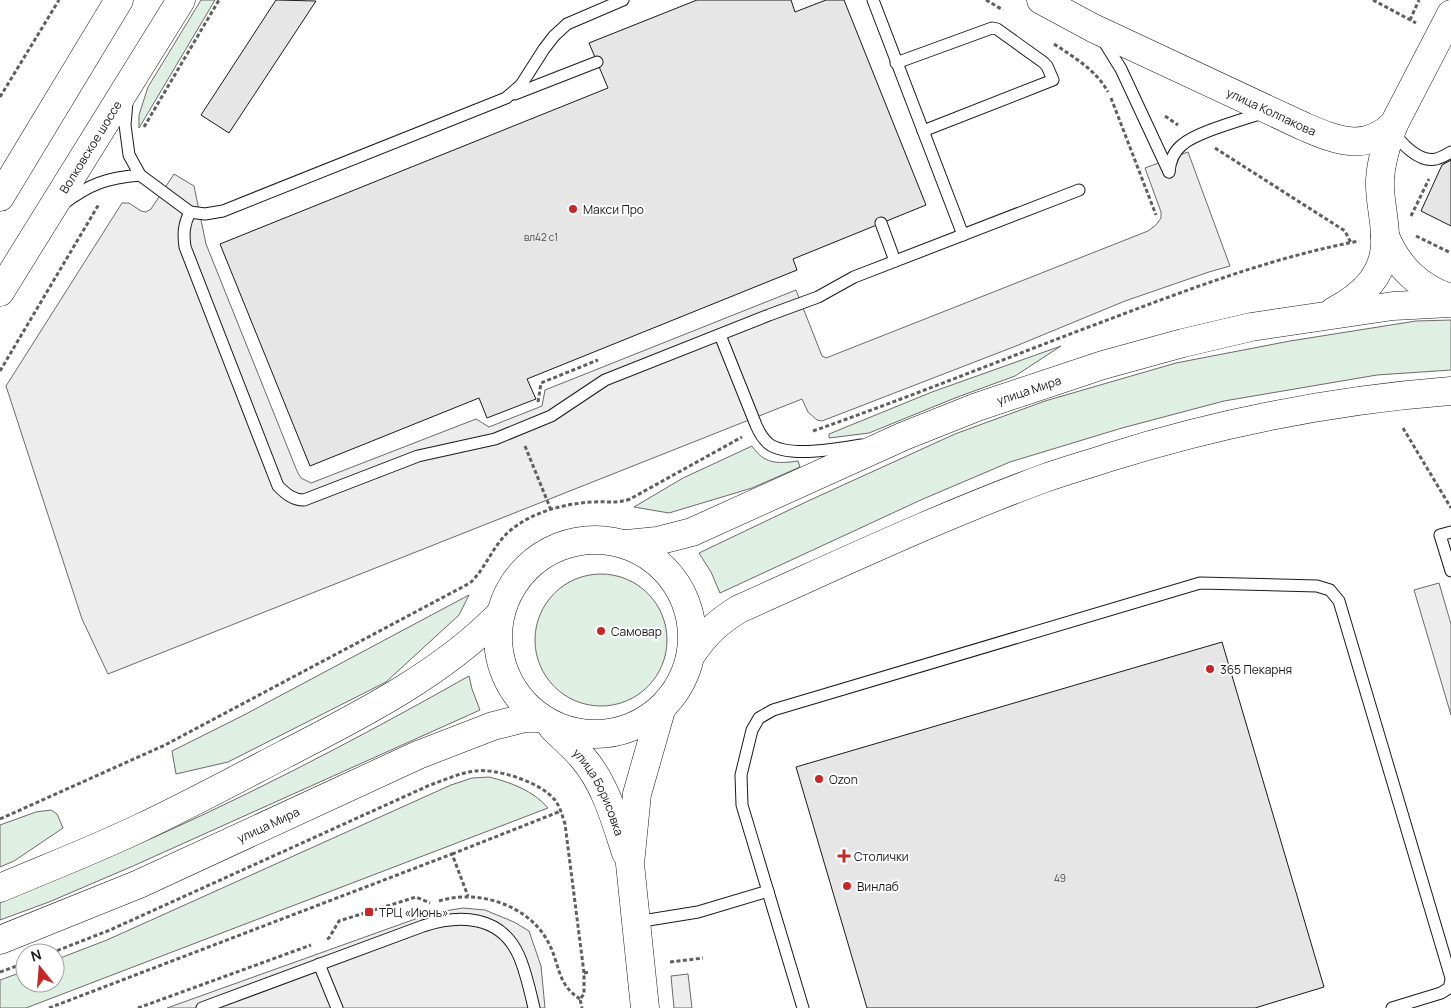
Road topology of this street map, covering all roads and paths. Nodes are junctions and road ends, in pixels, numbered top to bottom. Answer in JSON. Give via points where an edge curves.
{"nodes":[{"id":1,"x":59,"y":0,"type":"edge"},
{"id":2,"x":119,"y":0,"type":"edge"},
{"id":3,"x":181,"y":0,"type":"edge"},
{"id":4,"x":623,"y":0,"type":"edge"},
{"id":5,"x":873,"y":0,"type":"edge"},
{"id":6,"x":986,"y":0,"type":"edge"},
{"id":7,"x":1040,"y":0,"type":"edge"},
{"id":8,"x":1373,"y":0,"type":"edge"},
{"id":9,"x":1419,"y":0,"type":"edge"},
{"id":10,"x":1006,"y":12,"type":"dead end"},
{"id":11,"x":1410,"y":20,"type":"junction"},
{"id":12,"x":1445,"y":24,"type":"edge"},
{"id":13,"x":1093,"y":28,"type":"junction"},
{"id":14,"x":1046,"y":38,"type":"dead end"},
{"id":15,"x":597,"y":62,"type":"dead end"},
{"id":16,"x":896,"y":63,"type":"junction"},
{"id":17,"x":129,"y":86,"type":"junction"},
{"id":18,"x":0,"y":97,"type":"edge"},
{"id":19,"x":506,"y":98,"type":"junction"},
{"id":20,"x":1114,"y":105,"type":"junction"},
{"id":21,"x":1140,"y":107,"type":"junction"},
{"id":22,"x":1270,"y":110,"type":"junction"},
{"id":23,"x":1394,"y":124,"type":"junction"},
{"id":24,"x":923,"y":131,"type":"junction"},
{"id":25,"x":1197,"y":137,"type":"junction"},
{"id":26,"x":1335,"y":139,"type":"junction"},
{"id":27,"x":1451,"y":152,"type":"edge"},
{"id":28,"x":1439,"y":158,"type":"junction"},
{"id":29,"x":140,"y":175,"type":"junction"},
{"id":30,"x":1079,"y":190,"type":"dead end"},
{"id":31,"x":1380,"y":190,"type":"junction"},
{"id":32,"x":0,"y":197,"type":"edge"},
{"id":33,"x":190,"y":212,"type":"junction"},
{"id":34,"x":1156,"y":215,"type":"dead end"},
{"id":35,"x":881,"y":224,"type":"dead end"},
{"id":36,"x":38,"y":229,"type":"junction"},
{"id":37,"x":963,"y":235,"type":"junction"},
{"id":38,"x":1398,"y":235,"type":"junction"},
{"id":39,"x":1351,"y":242,"type":"junction"},
{"id":40,"x":1451,"y":254,"type":"edge"},
{"id":41,"x":895,"y":261,"type":"junction"},
{"id":42,"x":0,"y":292,"type":"edge"},
{"id":43,"x":1451,"y":298,"type":"edge"},
{"id":44,"x":1451,"y":303,"type":"edge"},
{"id":45,"x":1324,"y":316,"type":"junction"},
{"id":46,"x":720,"y":335,"type":"junction"},
{"id":47,"x":1451,"y":391,"type":"edge"},
{"id":48,"x":1403,"y":428,"type":"dead end"},
{"id":49,"x":518,"y":429,"type":"junction"},
{"id":50,"x":810,"y":432,"type":"dead end"},
{"id":51,"x":904,"y":436,"type":"junction"},
{"id":52,"x":726,"y":445,"type":"dead end"},
{"id":53,"x":1451,"y":508,"type":"edge"},
{"id":54,"x":550,"y":510,"type":"junction"},
{"id":55,"x":1451,"y":532,"type":"edge"},
{"id":56,"x":627,"y":544,"type":"junction"},
{"id":57,"x":1451,"y":572,"type":"edge"},
{"id":58,"x":500,"y":614,"type":"junction"},
{"id":59,"x":691,"y":655,"type":"junction"},
{"id":60,"x":661,"y":710,"type":"junction"},
{"id":61,"x":546,"y":723,"type":"junction"},
{"id":62,"x":561,"y":810,"type":"junction"},
{"id":63,"x":0,"y":818,"type":"edge"},
{"id":64,"x":452,"y":854,"type":"junction"},
{"id":65,"x":630,"y":864,"type":"junction"},
{"id":66,"x":0,"y":888,"type":"edge"},
{"id":67,"x":768,"y":891,"type":"junction"},
{"id":68,"x":468,"y":896,"type":"dead end"},
{"id":69,"x":636,"y":922,"type":"junction"},
{"id":70,"x":0,"y":940,"type":"edge"},
{"id":71,"x":65,"y":948,"type":"edge"},
{"id":72,"x":703,"y":958,"type":"dead end"},
{"id":73,"x":670,"y":962,"type":"dead end"},
{"id":74,"x":320,"y":964,"type":"junction"},
{"id":75,"x":15,"y":967,"type":"edge"},
{"id":76,"x":0,"y":972,"type":"edge"},
{"id":77,"x":590,"y":972,"type":"dead end"},
{"id":78,"x":584,"y":973,"type":"junction"},
{"id":79,"x":1451,"y":979,"type":"edge"},
{"id":80,"x":49,"y":1008,"type":"edge"},
{"id":81,"x":202,"y":1008,"type":"edge"},
{"id":82,"x":337,"y":1008,"type":"edge"},
{"id":83,"x":534,"y":1008,"type":"edge"},
{"id":84,"x":582,"y":1008,"type":"edge"},
{"id":85,"x":645,"y":1008,"type":"edge"},
{"id":86,"x":803,"y":1008,"type":"edge"},
{"id":87,"x":1392,"y":1008,"type":"edge"}],
"edges":[{"from":1,"to":18,"type":"path"},
{"from":2,"to":32,"type":"main road"},
{"from":3,"to":17,"type":"main road","name":"Волковское шоссе"},
{"from":4,"to":19,"type":"lane","via":[[567,24],[544,49],[521,86]]},
{"from":5,"to":16,"type":"lane"},
{"from":6,"to":10,"type":"path"},
{"from":7,"to":13,"type":"main road","name":"улица Колпакова"},
{"from":8,"to":11,"type":"path"},
{"from":9,"to":11,"type":"path"},
{"from":11,"to":12,"type":"path"},
{"from":12,"to":23,"type":"main road"},
{"from":13,"to":21,"type":"lane","via":[[1114,56]]},
{"from":13,"to":22,"type":"main road","name":"улица Колпакова"},
{"from":14,"to":20,"type":"path","via":[[1086,65],[1103,83]]},
{"from":15,"to":19,"type":"lane"},
{"from":16,"to":24,"type":"lane"},
{"from":16,"to":24,"type":"lane","via":[[997,28],[1043,62],[1054,80]]},
{"from":17,"to":29,"type":"lane","via":[[124,125],[129,154]]},
{"from":17,"to":36,"type":"main road","name":"Волковское шоссе"},
{"from":19,"to":33,"type":"lane","via":[[223,211]]},
{"from":20,"to":21,"type":"path"},
{"from":20,"to":34,"type":"path"},
{"from":21,"to":25,"type":"path","via":[[1156,110]]},
{"from":21,"to":25,"type":"lane","via":[[1169,172],[1177,149]]},
{"from":22,"to":25,"type":"lane"},
{"from":22,"to":26,"type":"main road","name":"улица Колпакова"},
{"from":23,"to":26,"type":"main road","name":"улица Колпакова","via":[[1366,139],[1346,142]]},
{"from":23,"to":28,"type":"lane","via":[[1397,137],[1413,151],[1429,159]]},
{"from":23,"to":31,"type":"main road","via":[[1384,153]]},
{"from":24,"to":37,"type":"lane"},
{"from":25,"to":39,"type":"path","via":[[1345,231]]},
{"from":26,"to":31,"type":"main road","via":[[1363,162]]},
{"from":27,"to":28,"type":"lane"},
{"from":28,"to":38,"type":"path","via":[[1408,223]]},
{"from":29,"to":33,"type":"lane"},
{"from":29,"to":36,"type":"lane","via":[[92,185],[54,211]]},
{"from":30,"to":37,"type":"lane"},
{"from":31,"to":38,"type":"main road"},
{"from":33,"to":49,"type":"lane","via":[[183,234],[185,247],[278,486],[285,493],[296,500],[304,500],[418,456],[480,443]]},
{"from":35,"to":41,"type":"lane"},
{"from":36,"to":42,"type":"main road","name":"Волковское шоссе"},
{"from":37,"to":41,"type":"lane"},
{"from":38,"to":39,"type":"path"},
{"from":38,"to":40,"type":"path"},
{"from":38,"to":43,"type":"main road","via":[[1391,250],[1406,271],[1427,287]]},
{"from":38,"to":45,"type":"main road","via":[[1370,285],[1353,300]]},
{"from":39,"to":50,"type":"path","via":[[1176,294]]},
{"from":41,"to":46,"type":"lane","via":[[854,277],[818,297]]},
{"from":44,"to":45,"type":"main road","name":"улица Мира","via":[[1393,306]]},
{"from":45,"to":51,"type":"main road","name":"улица Мира","via":[[1251,327],[1103,365],[976,407]]},
{"from":46,"to":49,"type":"lane","via":[[605,380],[561,410]]},
{"from":46,"to":51,"type":"lane","via":[[756,425],[764,439],[773,446],[788,451],[810,450]]},
{"from":47,"to":59,"type":"main road","via":[[1311,408],[1223,425],[1047,477],[963,510],[739,609],[722,619]]},
{"from":48,"to":53,"type":"path"},
{"from":49,"to":54,"type":"path"},
{"from":51,"to":56,"type":"main road","name":"улица Мира","via":[[692,532],[658,541]]},
{"from":52,"to":54,"type":"path","via":[[623,501],[578,504]]},
{"from":54,"to":63,"type":"path","via":[[525,520],[508,533],[494,547],[470,584],[165,745]]},
{"from":55,"to":57,"type":"lane","via":[[1440,535]]},
{"from":56,"to":58,"type":"main road","via":[[598,536],[549,550],[518,574],[508,590]]},
{"from":56,"to":59,"type":"main road","via":[[648,557],[674,584],[687,613]]},
{"from":58,"to":61,"type":"main road","name":"улица Борисовка","via":[[500,643],[506,672],[521,698]]},
{"from":58,"to":66,"type":"main road","via":[[472,641],[431,672],[312,741],[140,828]]},
{"from":59,"to":60,"type":"main road","via":[[683,680]]},
{"from":60,"to":61,"type":"main road","name":"улица Мира","via":[[647,721],[602,734],[587,734]]},
{"from":60,"to":65,"type":"main road","name":"улица Борисовка","via":[[637,794]]},
{"from":61,"to":65,"type":"main road","name":"улица Борисовка","via":[[584,759],[598,779]]},
{"from":61,"to":70,"type":"main road","name":"улица Мира","via":[[525,718],[493,726],[418,755],[139,884]]},
{"from":62,"to":64,"type":"path"},
{"from":62,"to":71,"type":"path","via":[[554,798],[539,788],[506,774],[476,771],[457,775]]},
{"from":62,"to":78,"type":"path"},
{"from":64,"to":68,"type":"path"},
{"from":64,"to":80,"type":"path"},
{"from":65,"to":69,"type":"main road","name":"улица Борисовка"},
{"from":67,"to":69,"type":"lane","via":[[698,912]]},
{"from":67,"to":79,"type":"lane","via":[[742,805],[741,790],[741,775],[752,730],[759,718],[766,714],[1200,583],[1317,586],[1330,590],[1339,602]]},
{"from":67,"to":86,"type":"lane"},
{"from":69,"to":85,"type":"main road","name":"улица Борисовка"},
{"from":72,"to":73,"type":"path"},
{"from":74,"to":81,"type":"lane"},
{"from":74,"to":82,"type":"lane"},
{"from":74,"to":83,"type":"lane","via":[[438,921],[468,919],[495,928],[513,945],[526,974]]},
{"from":75,"to":76,"type":"path"},
{"from":77,"to":78,"type":"path"},
{"from":78,"to":84,"type":"path","via":[[584,994],[580,999]]},
{"from":79,"to":87,"type":"lane","via":[[1449,988],[1441,993]]}]}
